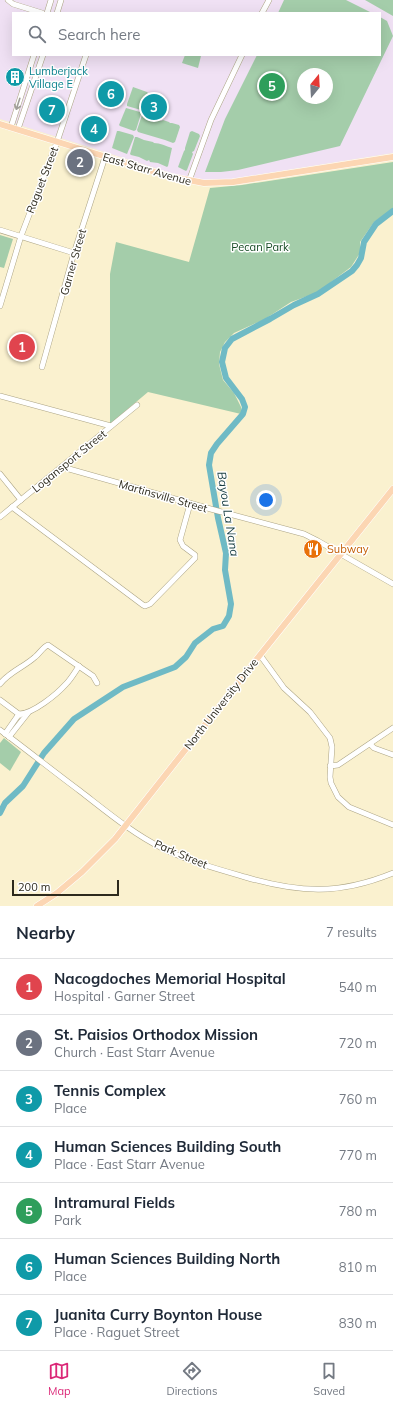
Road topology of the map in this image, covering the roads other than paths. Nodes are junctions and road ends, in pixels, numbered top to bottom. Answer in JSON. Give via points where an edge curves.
{"nodes":[{"id":1,"x":8,"y":0,"type":"edge"},
{"id":2,"x":51,"y":0,"type":"edge"},
{"id":3,"x":61,"y":0,"type":"edge"},
{"id":4,"x":269,"y":0,"type":"edge"},
{"id":5,"x":39,"y":12,"type":"edge"},
{"id":6,"x":47,"y":12,"type":"edge"},
{"id":7,"x":57,"y":12,"type":"edge"},
{"id":8,"x":263,"y":12,"type":"edge"},
{"id":9,"x":34,"y":56,"type":"edge"},
{"id":10,"x":43,"y":56,"type":"edge"},
{"id":11,"x":86,"y":56,"type":"edge"},
{"id":12,"x":242,"y":56,"type":"edge"},
{"id":13,"x":0,"y":124,"type":"edge"},
{"id":14,"x":11,"y":127,"type":"junction"},
{"id":15,"x":18,"y":130,"type":"junction"},
{"id":16,"x":57,"y":142,"type":"junction"},
{"id":17,"x":105,"y":157,"type":"junction"},
{"id":18,"x":391,"y":157,"type":"edge"},
{"id":19,"x":189,"y":181,"type":"junction"},
{"id":20,"x":0,"y":230,"type":"edge"},
{"id":21,"x":21,"y":236,"type":"junction"},
{"id":22,"x":74,"y":253,"type":"junction"},
{"id":23,"x":0,"y":306,"type":"edge"},
{"id":24,"x":42,"y":367,"type":"dead end"},
{"id":25,"x":0,"y":396,"type":"edge"},
{"id":26,"x":137,"y":405,"type":"dead end"},
{"id":27,"x":111,"y":426,"type":"junction"},
{"id":28,"x":62,"y":467,"type":"junction"},
{"id":29,"x":0,"y":474,"type":"edge"},
{"id":30,"x":393,"y":489,"type":"edge"},
{"id":31,"x":21,"y":500,"type":"junction"},
{"id":32,"x":190,"y":504,"type":"junction"},
{"id":33,"x":12,"y":507,"type":"junction"},
{"id":34,"x":0,"y":517,"type":"edge"},
{"id":35,"x":342,"y":554,"type":"junction"},
{"id":36,"x":393,"y":584,"type":"edge"},
{"id":37,"x":260,"y":655,"type":"junction"},
{"id":38,"x":80,"y":666,"type":"junction"},
{"id":39,"x":97,"y":683,"type":"dead end"},
{"id":40,"x":0,"y":684,"type":"edge"},
{"id":41,"x":0,"y":700,"type":"edge"},
{"id":42,"x":21,"y":716,"type":"junction"},
{"id":43,"x":393,"y":728,"type":"edge"},
{"id":44,"x":0,"y":730,"type":"edge"},
{"id":45,"x":7,"y":736,"type":"junction"},
{"id":46,"x":370,"y":744,"type":"junction"},
{"id":47,"x":393,"y":755,"type":"edge"},
{"id":48,"x":330,"y":766,"type":"junction"},
{"id":49,"x":393,"y":825,"type":"edge"},
{"id":50,"x":126,"y":826,"type":"junction"},
{"id":51,"x":393,"y":873,"type":"edge"},
{"id":52,"x":38,"y":906,"type":"edge"}],
"edges":[{"from":1,"to":5,"type":"street"},
{"from":2,"to":6,"type":"street"},
{"from":3,"to":7,"type":"street"},
{"from":4,"to":8,"type":"street"},
{"from":9,"to":14,"type":"street","one_way":true},
{"from":10,"to":15,"type":"street"},
{"from":11,"to":16,"type":"street","name":"Raguet Street"},
{"from":12,"to":19,"type":"street","via":[[211,120]]},
{"from":13,"to":14,"type":"main road","name":"East Starr Avenue"},
{"from":14,"to":15,"type":"main road","name":"East Starr Avenue"},
{"from":15,"to":16,"type":"main road","name":"East Starr Avenue"},
{"from":16,"to":17,"type":"main road","name":"East Starr Avenue"},
{"from":16,"to":21,"type":"street","name":"Raguet Street"},
{"from":17,"to":19,"type":"main road","name":"East Starr Avenue"},
{"from":17,"to":22,"type":"street","name":"Garner Street"},
{"from":18,"to":19,"type":"main road","name":"East Starr Avenue","via":[[233,182],[210,184]]},
{"from":20,"to":21,"type":"street"},
{"from":21,"to":22,"type":"street"},
{"from":21,"to":23,"type":"street","name":"Raguet Street"},
{"from":22,"to":24,"type":"street","name":"Garner Street"},
{"from":25,"to":27,"type":"street"},
{"from":26,"to":27,"type":"street","name":"Logansport Street"},
{"from":27,"to":28,"type":"street","name":"Logansport Street"},
{"from":28,"to":31,"type":"street","name":"Logansport Street"},
{"from":28,"to":32,"type":"street","name":"Martinsville Street"},
{"from":29,"to":31,"type":"street"},
{"from":30,"to":35,"type":"main road","name":"North University Drive"},
{"from":31,"to":33,"type":"street","name":"Logansport Street"},
{"from":32,"to":33,"type":"street","via":[[180,540],[195,558],[146,606]]},
{"from":32,"to":35,"type":"street","name":"Martinsville Street","via":[[304,534]]},
{"from":33,"to":34,"type":"street","name":"Logansport Street"},
{"from":35,"to":36,"type":"street","name":"Martinsville Street"},
{"from":35,"to":37,"type":"main road","name":"North University Drive"},
{"from":37,"to":48,"type":"street","via":[[284,688],[310,712],[330,738]]},
{"from":37,"to":50,"type":"main road","name":"North University Drive"},
{"from":38,"to":39,"type":"street","via":[[93,676]]},
{"from":38,"to":40,"type":"street","via":[[47,645],[37,656]]},
{"from":38,"to":42,"type":"street","via":[[61,689]]},
{"from":41,"to":42,"type":"street"},
{"from":42,"to":45,"type":"street"},
{"from":43,"to":46,"type":"street"},
{"from":44,"to":45,"type":"street","name":"Park Street"},
{"from":45,"to":50,"type":"street","name":"Park Street"},
{"from":46,"to":47,"type":"street"},
{"from":46,"to":48,"type":"street","via":[[338,764]]},
{"from":48,"to":49,"type":"street","via":[[331,783],[342,801],[354,809]]},
{"from":50,"to":51,"type":"street","name":"Park Street","via":[[182,857],[279,886],[305,890],[344,887],[369,882]]},
{"from":50,"to":52,"type":"main road","name":"North University Drive","via":[[82,872]]}]}
